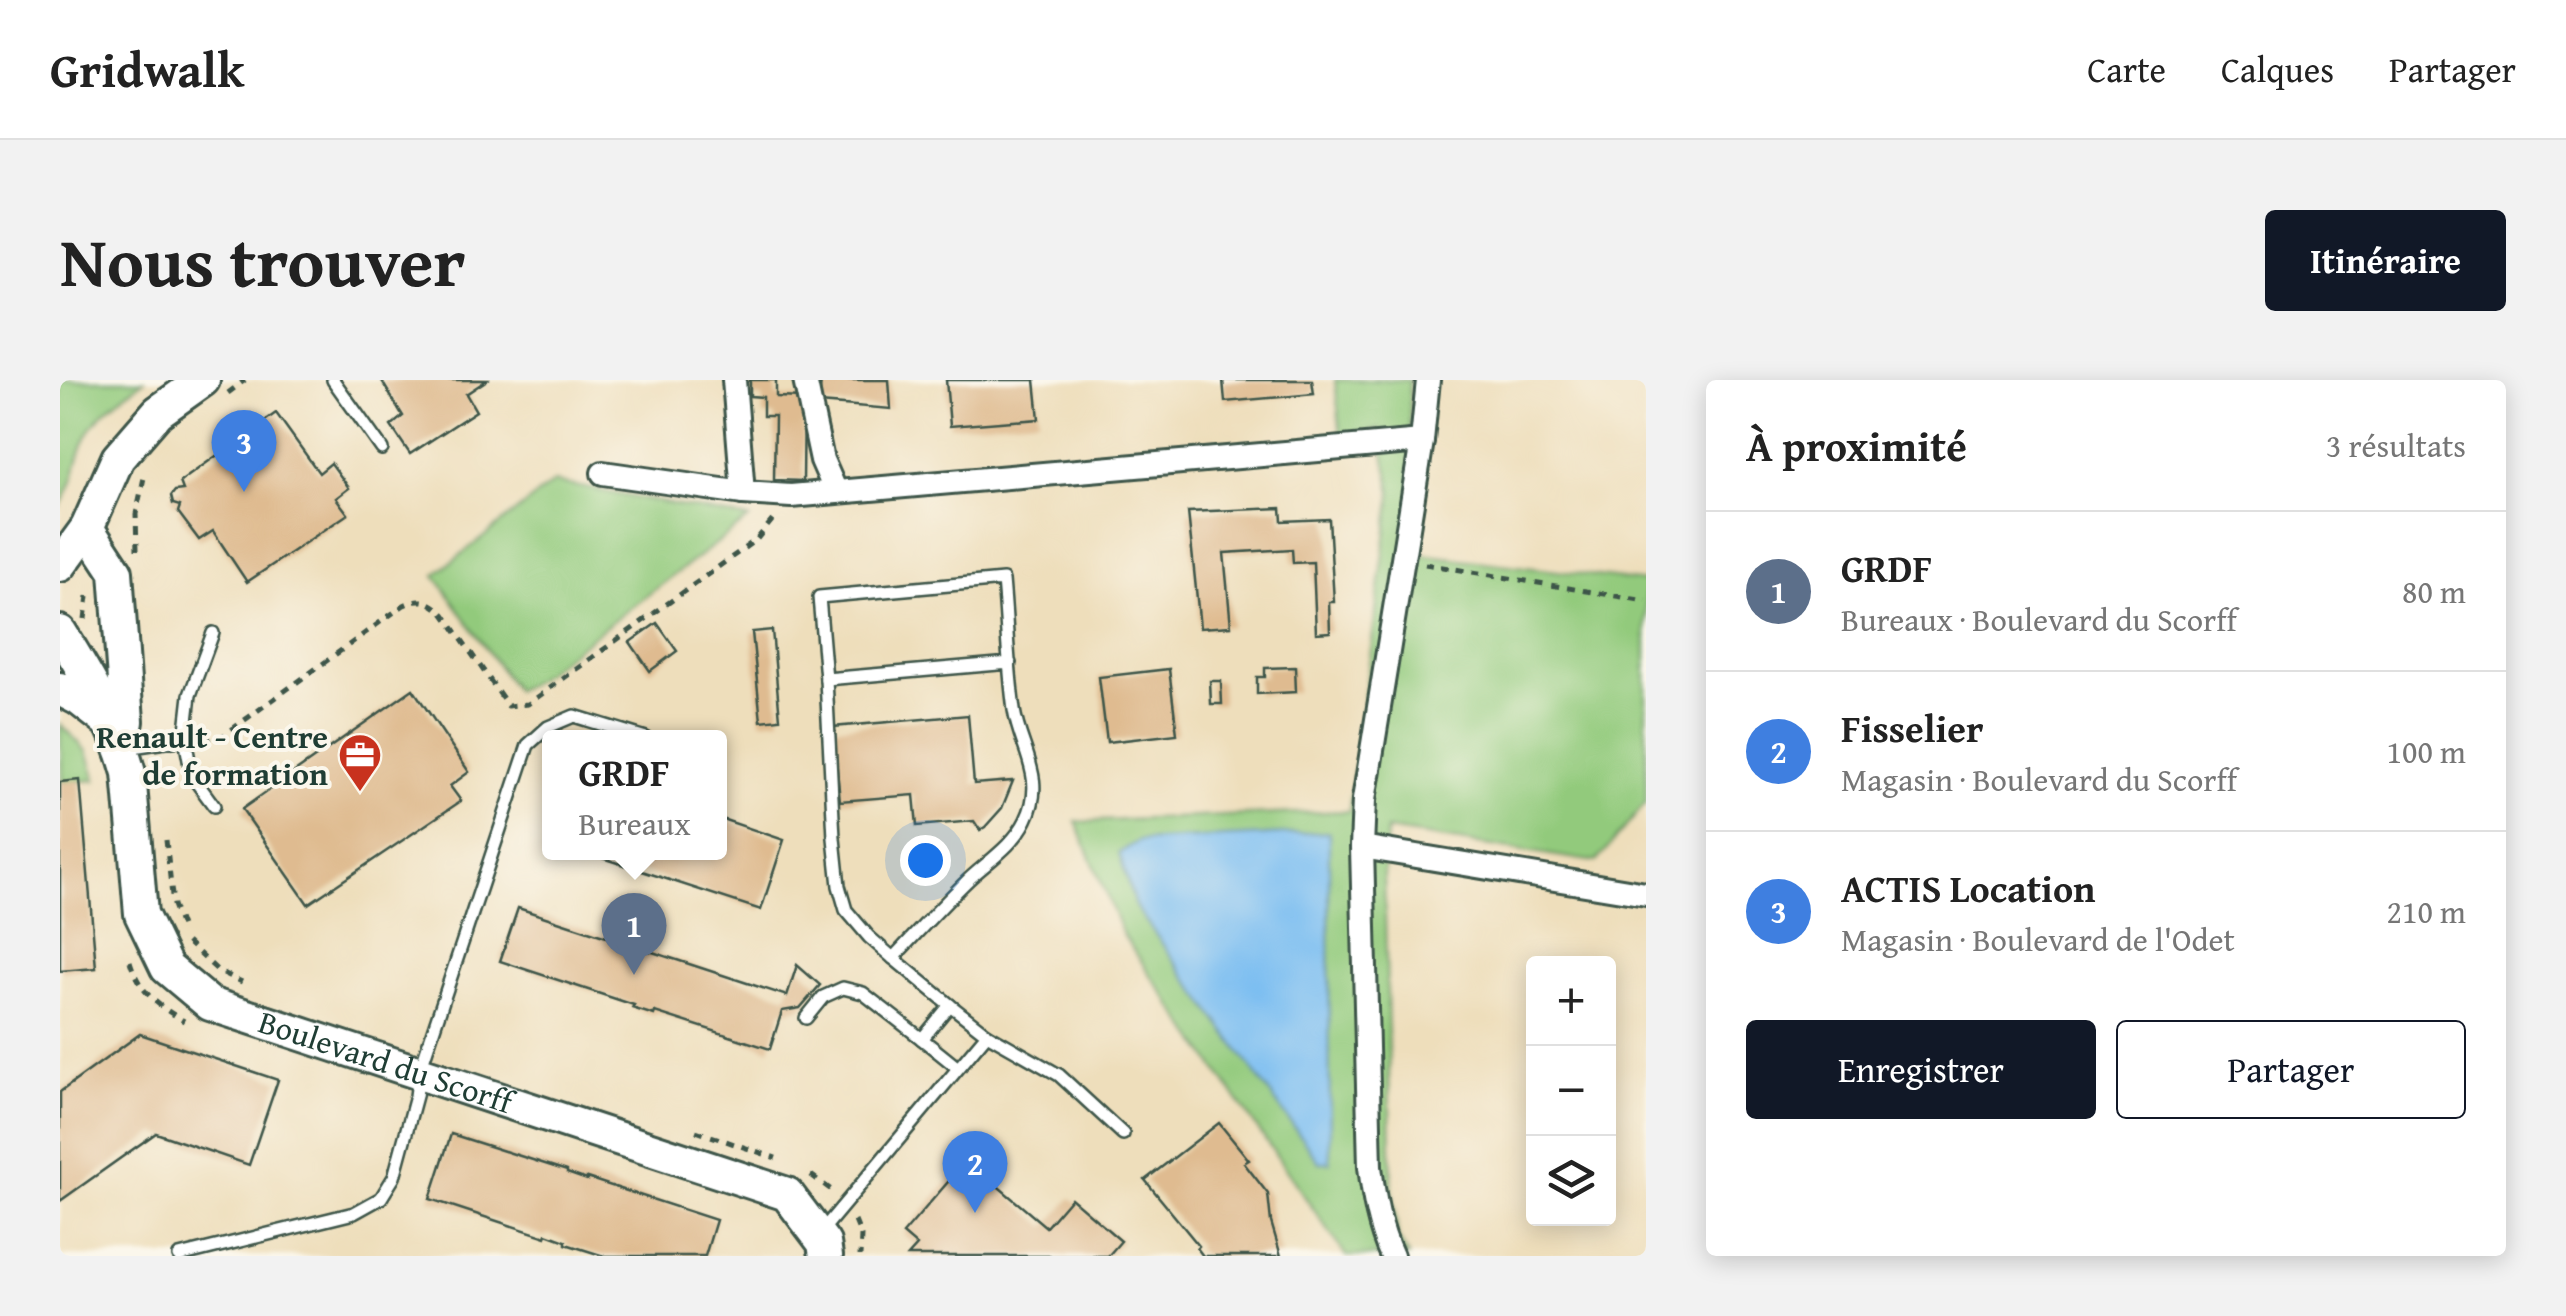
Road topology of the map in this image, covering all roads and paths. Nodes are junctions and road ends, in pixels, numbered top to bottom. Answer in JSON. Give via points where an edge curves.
{"nodes":[{"id":1,"x":203,"y":380,"type":"edge"},
{"id":2,"x":333,"y":380,"type":"edge"},
{"id":3,"x":734,"y":380,"type":"edge"},
{"id":4,"x":805,"y":380,"type":"edge"},
{"id":5,"x":1428,"y":380,"type":"edge"},
{"id":6,"x":1422,"y":441,"type":"junction"},
{"id":7,"x":382,"y":450,"type":"dead end"},
{"id":8,"x":603,"y":473,"type":"dead end"},
{"id":9,"x":836,"y":492,"type":"junction"},
{"id":10,"x":744,"y":493,"type":"junction"},
{"id":11,"x":791,"y":496,"type":"junction"},
{"id":12,"x":87,"y":528,"type":"junction"},
{"id":13,"x":1403,"y":560,"type":"junction"},
{"id":14,"x":62,"y":561,"type":"edge"},
{"id":15,"x":1646,"y":602,"type":"edge"},
{"id":16,"x":60,"y":632,"type":"edge"},
{"id":17,"x":214,"y":633,"type":"dead end"},
{"id":18,"x":1010,"y":663,"type":"junction"},
{"id":19,"x":69,"y":675,"type":"edge"},
{"id":20,"x":826,"y":679,"type":"junction"},
{"id":21,"x":546,"y":730,"type":"edge"},
{"id":22,"x":620,"y":730,"type":"edge"},
{"id":23,"x":542,"y":733,"type":"edge"},
{"id":24,"x":116,"y":736,"type":"junction"},
{"id":25,"x":185,"y":739,"type":"junction"},
{"id":26,"x":214,"y":806,"type":"dead end"},
{"id":27,"x":1362,"y":847,"type":"junction"},
{"id":28,"x":1646,"y":894,"type":"edge"},
{"id":29,"x":893,"y":958,"type":"junction"},
{"id":30,"x":950,"y":1004,"type":"junction"},
{"id":31,"x":806,"y":1018,"type":"dead end"},
{"id":32,"x":987,"y":1034,"type":"junction"},
{"id":33,"x":922,"y":1039,"type":"junction"},
{"id":34,"x":958,"y":1068,"type":"junction"},
{"id":35,"x":419,"y":1073,"type":"junction"},
{"id":36,"x":1124,"y":1134,"type":"dead end"},
{"id":37,"x":822,"y":1246,"type":"edge"},
{"id":38,"x":178,"y":1256,"type":"edge"},
{"id":39,"x":1392,"y":1256,"type":"edge"}],
"edges":[{"from":1,"to":12,"type":"street","via":[[158,412],[118,458]]},
{"from":2,"to":7,"type":"lane"},
{"from":3,"to":10,"type":"street"},
{"from":4,"to":9,"type":"street"},
{"from":5,"to":6,"type":"street"},
{"from":6,"to":9,"type":"street"},
{"from":6,"to":13,"type":"street"},
{"from":8,"to":10,"type":"street"},
{"from":9,"to":11,"type":"street"},
{"from":10,"to":11,"type":"street"},
{"from":11,"to":25,"type":"path","via":[[758,539],[528,704],[508,706],[444,614],[433,602],[414,600],[217,740]]},
{"from":12,"to":14,"type":"street"},
{"from":12,"to":24,"type":"street","via":[[116,572],[127,721]]},
{"from":13,"to":15,"type":"path"},
{"from":13,"to":27,"type":"street"},
{"from":14,"to":19,"type":"path","via":[[91,581],[84,616],[98,652]]},
{"from":16,"to":19,"type":"street","name":"Boulevard du Scorff"},
{"from":17,"to":25,"type":"lane","via":[[190,695]]},
{"from":18,"to":20,"type":"lane"},
{"from":18,"to":20,"type":"lane","via":[[1002,580],[819,597]]},
{"from":18,"to":29,"type":"lane","via":[[1015,714],[1035,788],[1026,821]]},
{"from":19,"to":24,"type":"street","name":"Boulevard du Scorff","via":[[99,695]]},
{"from":20,"to":29,"type":"lane","via":[[839,886],[846,910]]},
{"from":21,"to":22,"type":"lane","via":[[574,716]]},
{"from":23,"to":35,"type":"lane","via":[[528,745]]},
{"from":24,"to":25,"type":"lane"},
{"from":24,"to":35,"type":"street","name":"Boulevard du Scorff","via":[[129,773],[141,914],[168,968],[210,1004]]},
{"from":25,"to":26,"type":"lane","via":[[192,776]]},
{"from":27,"to":28,"type":"street"},
{"from":27,"to":39,"type":"street","via":[[1370,1167]]},
{"from":29,"to":30,"type":"lane"},
{"from":30,"to":32,"type":"lane"},
{"from":30,"to":33,"type":"lane"},
{"from":31,"to":33,"type":"lane","via":[[823,997],[843,988],[863,994]]},
{"from":32,"to":34,"type":"lane"},
{"from":32,"to":36,"type":"lane","via":[[1059,1075]]},
{"from":33,"to":34,"type":"lane"},
{"from":34,"to":37,"type":"lane"},
{"from":35,"to":37,"type":"street","name":"Boulevard du Scorff","via":[[787,1194]]},
{"from":35,"to":38,"type":"lane","via":[[394,1177],[381,1198],[354,1213]]}]}
